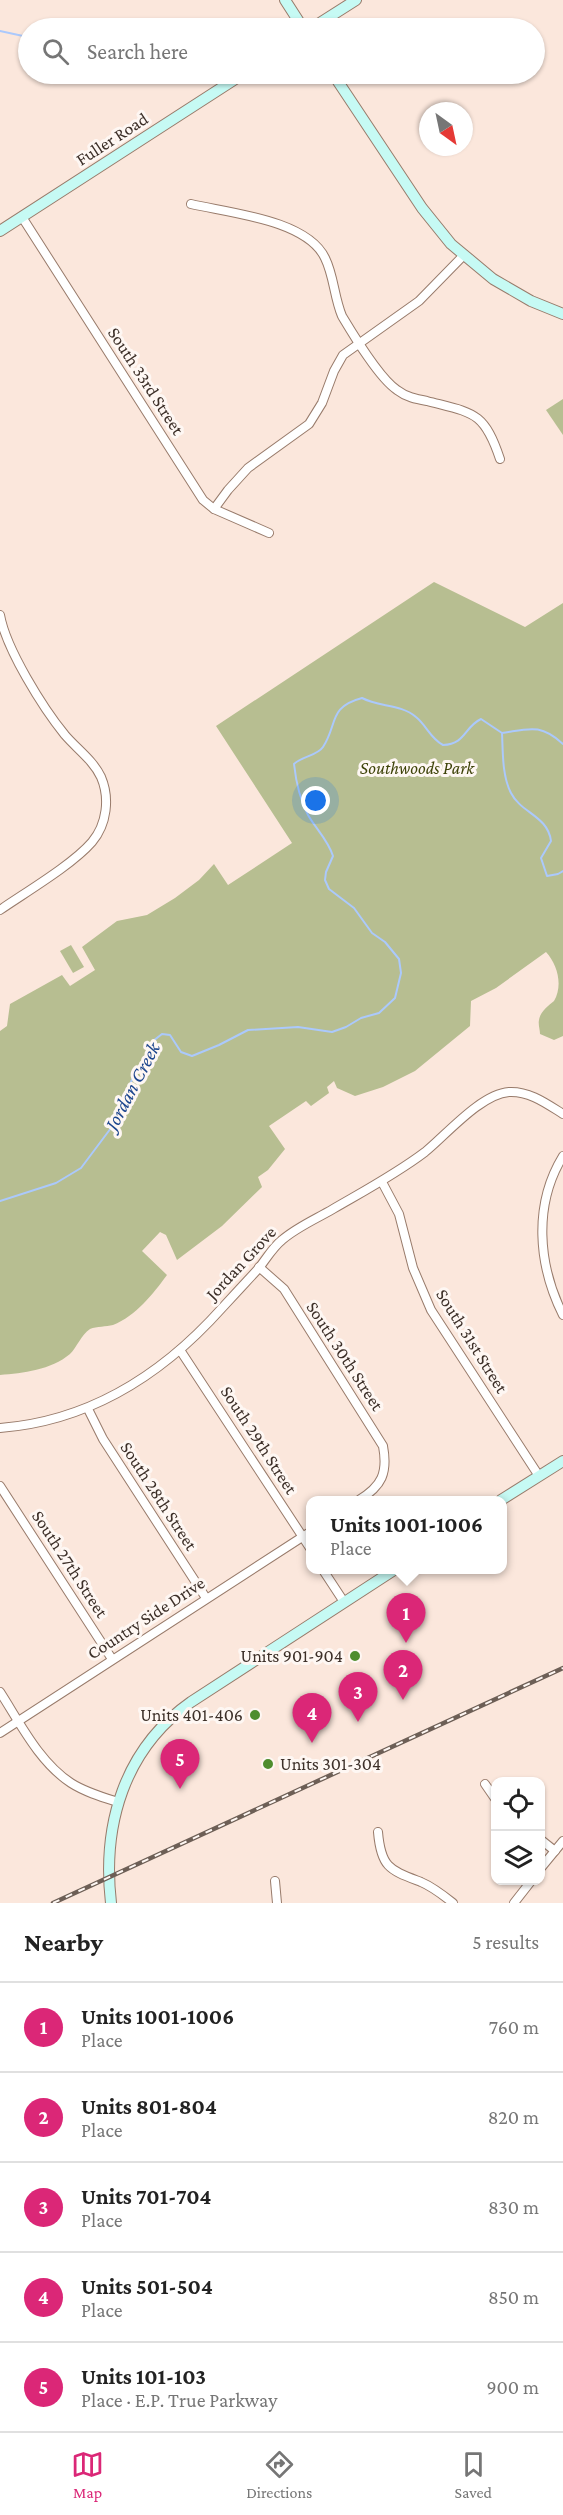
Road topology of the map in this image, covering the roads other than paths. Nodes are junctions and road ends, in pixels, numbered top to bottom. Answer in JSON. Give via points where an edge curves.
{"nodes":[{"id":1,"x":285,"y":0,"type":"edge"},
{"id":2,"x":356,"y":0,"type":"edge"},
{"id":3,"x":297,"y":18,"type":"edge"},
{"id":4,"x":328,"y":18,"type":"edge"},
{"id":5,"x":228,"y":84,"type":"edge"},
{"id":6,"x":340,"y":84,"type":"edge"},
{"id":7,"x":191,"y":204,"type":"dead end"},
{"id":8,"x":22,"y":217,"type":"junction"},
{"id":9,"x":0,"y":231,"type":"edge"},
{"id":10,"x":463,"y":256,"type":"junction"},
{"id":11,"x":563,"y":314,"type":"edge"},
{"id":12,"x":359,"y":342,"type":"junction"},
{"id":13,"x":500,"y":459,"type":"dead end"},
{"id":14,"x":214,"y":509,"type":"junction"},
{"id":15,"x":269,"y":533,"type":"dead end"},
{"id":16,"x":0,"y":615,"type":"edge"},
{"id":17,"x":0,"y":910,"type":"edge"},
{"id":18,"x":563,"y":1114,"type":"edge"},
{"id":19,"x":563,"y":1156,"type":"edge"},
{"id":20,"x":382,"y":1182,"type":"junction"},
{"id":21,"x":259,"y":1267,"type":"junction"},
{"id":22,"x":563,"y":1315,"type":"edge"},
{"id":23,"x":180,"y":1350,"type":"junction"},
{"id":24,"x":88,"y":1409,"type":"junction"},
{"id":25,"x":0,"y":1428,"type":"edge"},
{"id":26,"x":563,"y":1461,"type":"edge"},
{"id":27,"x":539,"y":1476,"type":"junction"},
{"id":28,"x":0,"y":1486,"type":"edge"},
{"id":29,"x":365,"y":1496,"type":"edge"},
{"id":30,"x":507,"y":1496,"type":"edge"},
{"id":31,"x":306,"y":1534,"type":"edge"},
{"id":32,"x":326,"y":1574,"type":"edge"},
{"id":33,"x":386,"y":1574,"type":"edge"},
{"id":34,"x":206,"y":1598,"type":"junction"},
{"id":35,"x":344,"y":1602,"type":"junction"},
{"id":36,"x":112,"y":1659,"type":"junction"},
{"id":37,"x":0,"y":1692,"type":"edge"},
{"id":38,"x":19,"y":1721,"type":"junction"},
{"id":39,"x":0,"y":1733,"type":"edge"},
{"id":40,"x":485,"y":1784,"type":"dead end"},
{"id":41,"x":491,"y":1794,"type":"edge"},
{"id":42,"x":118,"y":1802,"type":"junction"},
{"id":43,"x":378,"y":1832,"type":"dead end"},
{"id":44,"x":563,"y":1840,"type":"edge"},
{"id":45,"x":545,"y":1843,"type":"edge"},
{"id":46,"x":555,"y":1851,"type":"junction"},
{"id":47,"x":545,"y":1863,"type":"edge"},
{"id":48,"x":275,"y":1881,"type":"dead end"},
{"id":49,"x":529,"y":1885,"type":"edge"},
{"id":50,"x":111,"y":1903,"type":"edge"},
{"id":51,"x":277,"y":1903,"type":"edge"},
{"id":52,"x":453,"y":1903,"type":"edge"},
{"id":53,"x":514,"y":1903,"type":"edge"}],
"edges":[{"from":1,"to":3,"type":"street"},
{"from":2,"to":4,"type":"street"},
{"from":5,"to":8,"type":"street","name":"Fuller Road"},
{"from":6,"to":10,"type":"street","via":[[430,219]]},
{"from":7,"to":12,"type":"street","via":[[285,226],[310,238],[329,265],[337,304]]},
{"from":8,"to":9,"type":"street","name":"Fuller Road"},
{"from":8,"to":14,"type":"street","name":"South 33rd Street","via":[[203,500]]},
{"from":10,"to":11,"type":"street","via":[[512,291]]},
{"from":10,"to":12,"type":"street","via":[[418,301]]},
{"from":12,"to":13,"type":"street","via":[[397,391],[478,418],[491,432]]},
{"from":12,"to":14,"type":"street","via":[[338,362],[322,404],[309,424],[248,468]]},
{"from":14,"to":15,"type":"street","name":"South 33rd Street"},
{"from":16,"to":17,"type":"street","via":[[11,651],[63,732],[93,764],[104,786],[106,805],[103,824],[93,841]]},
{"from":18,"to":20,"type":"street","name":"Jordan Grove","via":[[540,1099],[521,1093],[495,1096]]},
{"from":19,"to":22,"type":"street","via":[[550,1184],[542,1234],[550,1284]]},
{"from":20,"to":21,"type":"street","name":"Jordan Grove","via":[[281,1241]]},
{"from":20,"to":27,"type":"street","name":"South 31st Street","via":[[399,1214],[413,1268],[431,1310]]},
{"from":21,"to":23,"type":"street","name":"Jordan Grove"},
{"from":21,"to":29,"type":"street","name":"South 30th Street","via":[[284,1289],[383,1446],[384,1471],[377,1487]]},
{"from":23,"to":24,"type":"street","name":"Jordan Grove","via":[[146,1376]]},
{"from":23,"to":31,"type":"street","name":"South 29th Street"},
{"from":24,"to":25,"type":"street","name":"Jordan Grove"},
{"from":24,"to":34,"type":"street","name":"South 28th Street","via":[[108,1448]]},
{"from":26,"to":27,"type":"street"},
{"from":27,"to":30,"type":"street"},
{"from":28,"to":36,"type":"street","name":"South 27th Street"},
{"from":31,"to":34,"type":"street","name":"Country Side Drive"},
{"from":32,"to":35,"type":"street"},
{"from":33,"to":35,"type":"street"},
{"from":34,"to":36,"type":"street","name":"Country Side Drive"},
{"from":35,"to":42,"type":"street","via":[[174,1715],[137,1757]]},
{"from":36,"to":38,"type":"street","name":"Country Side Drive"},
{"from":37,"to":38,"type":"street"},
{"from":38,"to":39,"type":"street","name":"Country Side Drive"},
{"from":38,"to":42,"type":"street","via":[[56,1772],[81,1789]]},
{"from":40,"to":41,"type":"street"},
{"from":42,"to":50,"type":"street","via":[[109,1848]]},
{"from":43,"to":52,"type":"street","via":[[380,1850],[390,1869],[422,1882]]},
{"from":44,"to":46,"type":"street"},
{"from":45,"to":46,"type":"street"},
{"from":46,"to":47,"type":"street"},
{"from":48,"to":51,"type":"street"},
{"from":49,"to":53,"type":"street"}]}
